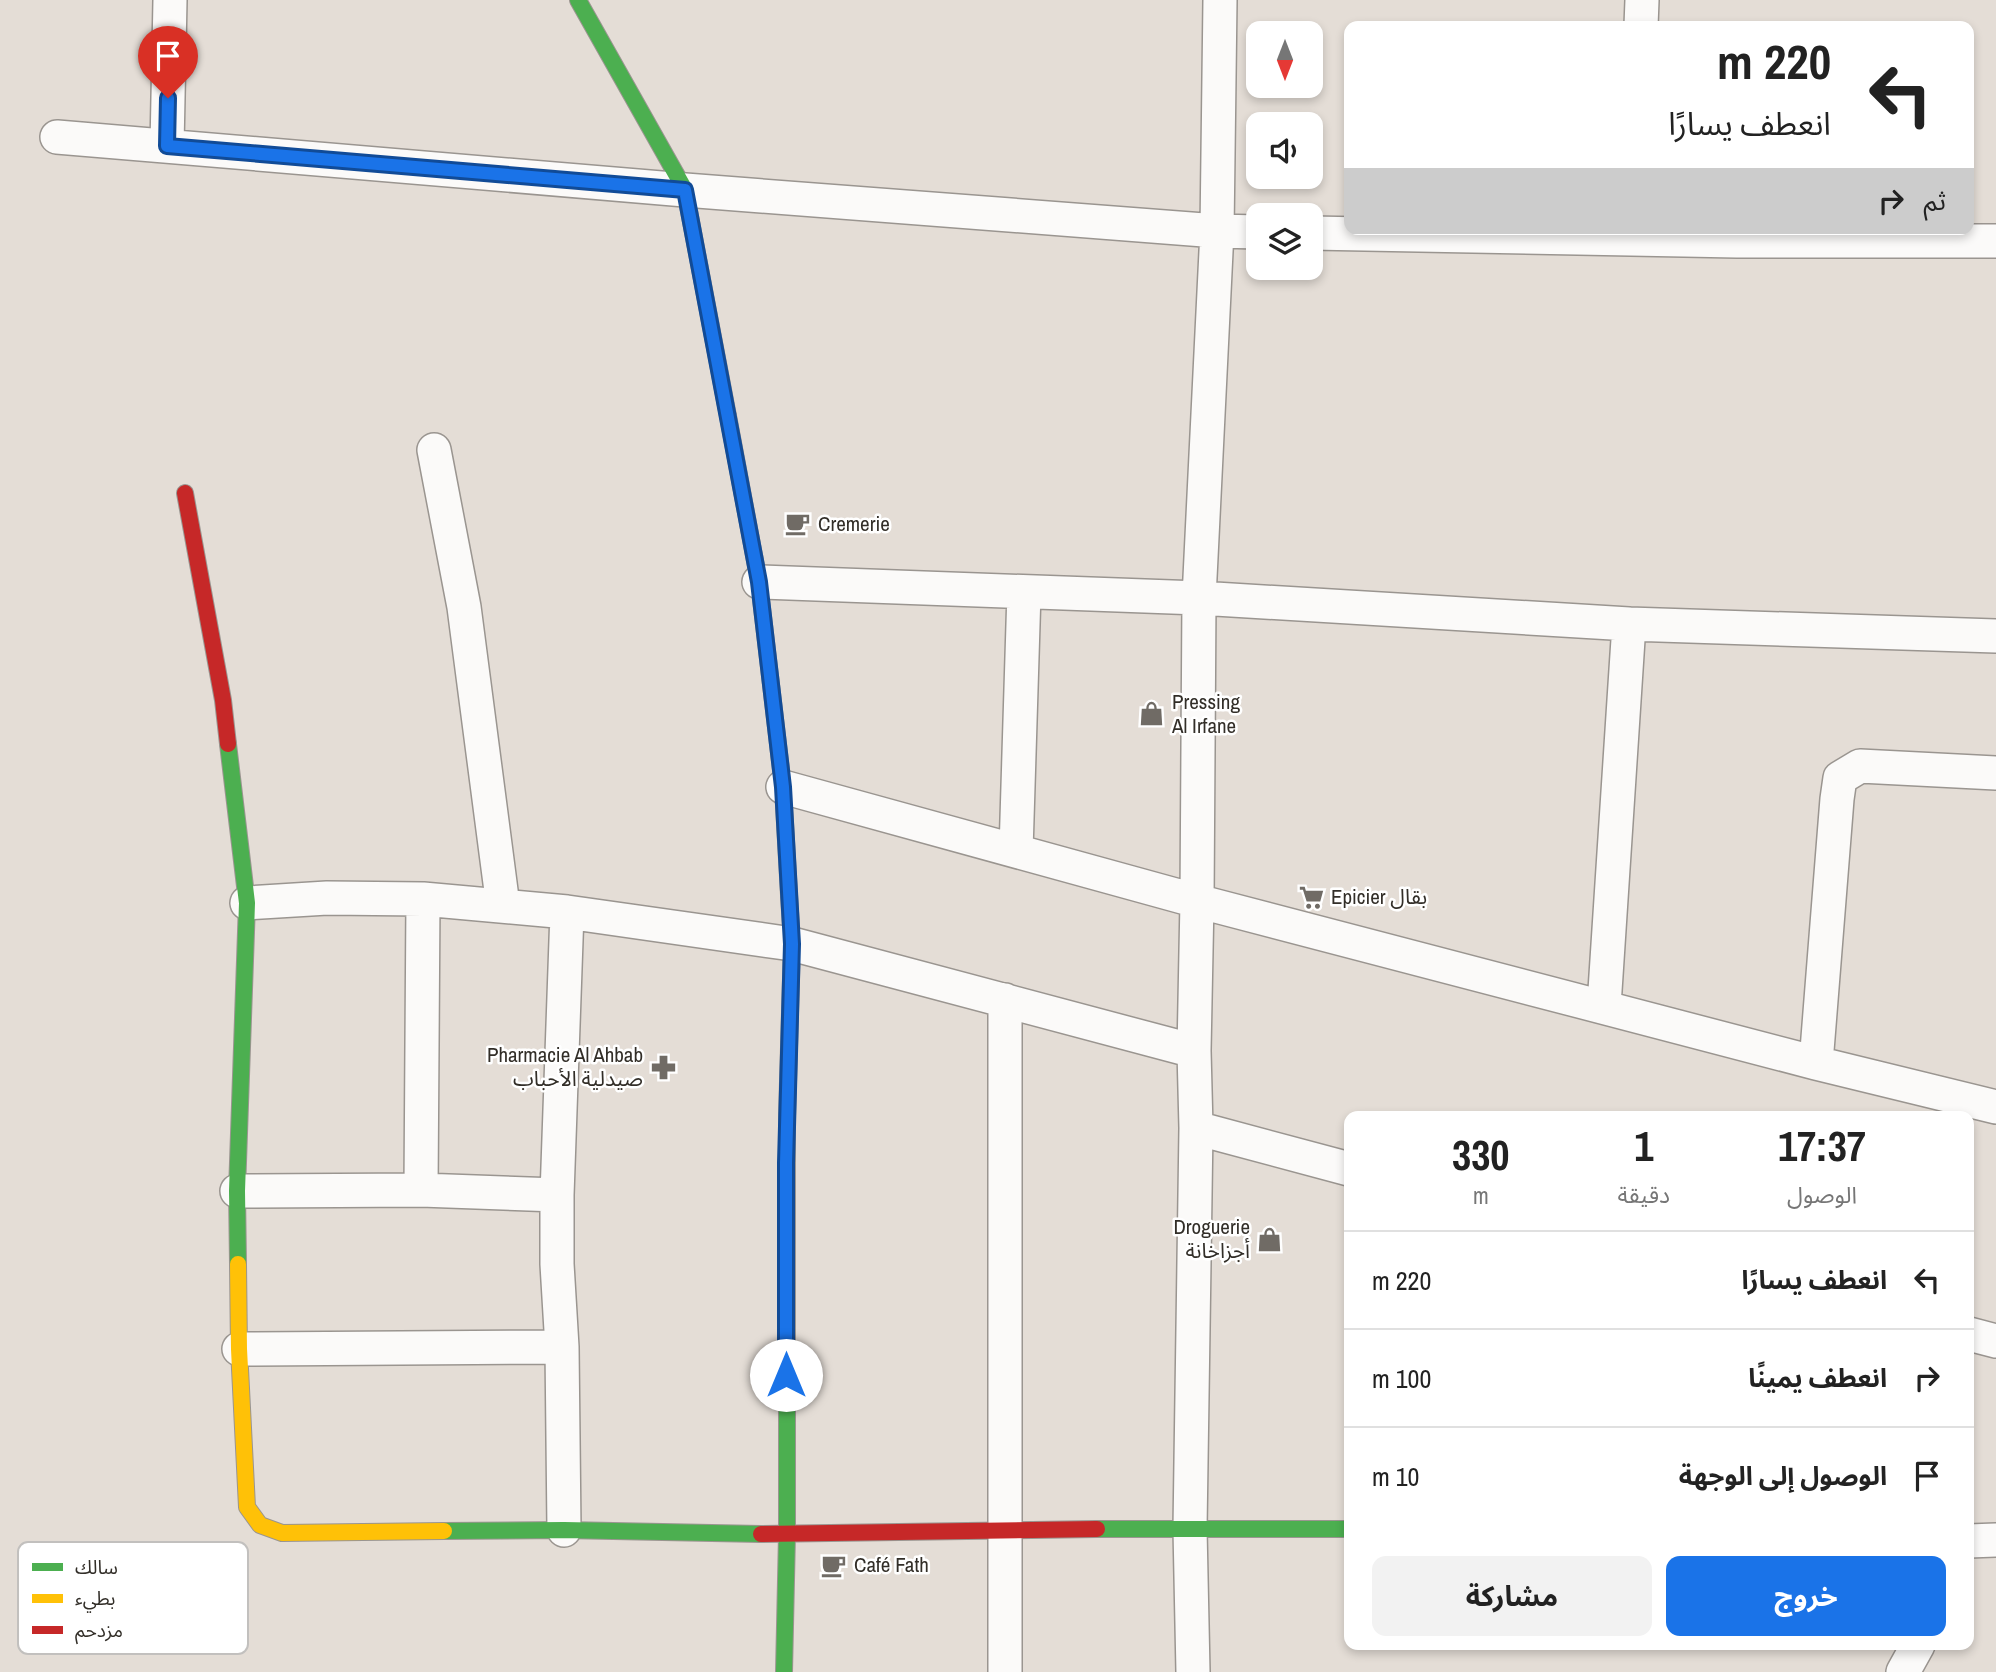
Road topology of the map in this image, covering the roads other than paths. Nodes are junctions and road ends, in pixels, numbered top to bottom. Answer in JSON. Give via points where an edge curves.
{"nodes":[{"id":1,"x":170,"y":0,"type":"edge"},
{"id":2,"x":578,"y":0,"type":"edge"},
{"id":3,"x":1220,"y":0,"type":"edge"},
{"id":4,"x":1642,"y":0,"type":"edge"},
{"id":5,"x":1641,"y":21,"type":"edge"},
{"id":6,"x":57,"y":137,"type":"dead end"},
{"id":7,"x":167,"y":146,"type":"junction"},
{"id":8,"x":685,"y":190,"type":"junction"},
{"id":9,"x":1217,"y":231,"type":"junction"},
{"id":10,"x":1246,"y":232,"type":"edge"},
{"id":11,"x":1323,"y":233,"type":"edge"},
{"id":12,"x":1344,"y":233,"type":"edge"},
{"id":13,"x":1646,"y":235,"type":"edge"},
{"id":14,"x":1996,"y":240,"type":"edge"},
{"id":15,"x":434,"y":450,"type":"dead end"},
{"id":16,"x":185,"y":493,"type":"dead end"},
{"id":17,"x":759,"y":582,"type":"junction"},
{"id":18,"x":1024,"y":592,"type":"junction"},
{"id":19,"x":1199,"y":598,"type":"junction"},
{"id":20,"x":1629,"y":624,"type":"junction"},
{"id":21,"x":1996,"y":636,"type":"edge"},
{"id":22,"x":1996,"y":773,"type":"edge"},
{"id":23,"x":783,"y":787,"type":"junction"},
{"id":24,"x":1016,"y":851,"type":"junction"},
{"id":25,"x":423,"y":899,"type":"junction"},
{"id":26,"x":1197,"y":901,"type":"junction"},
{"id":27,"x":247,"y":903,"type":"junction"},
{"id":28,"x":503,"y":906,"type":"junction"},
{"id":29,"x":567,"y":912,"type":"junction"},
{"id":30,"x":792,"y":944,"type":"junction"},
{"id":31,"x":1005,"y":1000,"type":"junction"},
{"id":32,"x":1604,"y":1006,"type":"junction"},
{"id":33,"x":1194,"y":1051,"type":"junction"},
{"id":34,"x":1816,"y":1063,"type":"junction"},
{"id":35,"x":1996,"y":1107,"type":"edge"},
{"id":36,"x":1196,"y":1128,"type":"junction"},
{"id":37,"x":1344,"y":1168,"type":"edge"},
{"id":38,"x":421,"y":1190,"type":"junction"},
{"id":39,"x":237,"y":1191,"type":"junction"},
{"id":40,"x":557,"y":1195,"type":"junction"},
{"id":41,"x":1974,"y":1335,"type":"edge"},
{"id":42,"x":1996,"y":1341,"type":"edge"},
{"id":43,"x":562,"y":1347,"type":"junction"},
{"id":44,"x":239,"y":1349,"type":"junction"},
{"id":45,"x":1006,"y":1529,"type":"junction"},
{"id":46,"x":1189,"y":1529,"type":"junction"},
{"id":47,"x":1344,"y":1529,"type":"edge"},
{"id":48,"x":564,"y":1530,"type":"junction"},
{"id":49,"x":787,"y":1534,"type":"junction"},
{"id":50,"x":1915,"y":1650,"type":"edge"},
{"id":51,"x":784,"y":1672,"type":"edge"},
{"id":52,"x":1004,"y":1672,"type":"edge"},
{"id":53,"x":1193,"y":1672,"type":"edge"},
{"id":54,"x":1903,"y":1672,"type":"edge"}],
"edges":[{"from":1,"to":7,"type":"street"},
{"from":2,"to":8,"type":"street"},
{"from":3,"to":9,"type":"street"},
{"from":4,"to":5,"type":"street"},
{"from":6,"to":7,"type":"street"},
{"from":7,"to":8,"type":"street"},
{"from":8,"to":9,"type":"street"},
{"from":8,"to":17,"type":"street"},
{"from":9,"to":10,"type":"street"},
{"from":9,"to":19,"type":"street"},
{"from":11,"to":12,"type":"street"},
{"from":13,"to":14,"type":"street","via":[[1737,242]]},
{"from":15,"to":28,"type":"street","via":[[464,607]]},
{"from":16,"to":27,"type":"street","via":[[223,700]]},
{"from":17,"to":18,"type":"street"},
{"from":17,"to":23,"type":"street"},
{"from":18,"to":19,"type":"street"},
{"from":18,"to":24,"type":"street"},
{"from":19,"to":20,"type":"street"},
{"from":19,"to":26,"type":"street"},
{"from":20,"to":21,"type":"street"},
{"from":20,"to":32,"type":"street"},
{"from":22,"to":34,"type":"street","via":[[1860,766],[1840,778]]},
{"from":23,"to":24,"type":"street"},
{"from":23,"to":30,"type":"street"},
{"from":24,"to":26,"type":"street"},
{"from":25,"to":27,"type":"street"},
{"from":25,"to":28,"type":"street"},
{"from":25,"to":38,"type":"street"},
{"from":26,"to":32,"type":"street"},
{"from":26,"to":33,"type":"street"},
{"from":27,"to":39,"type":"street"},
{"from":28,"to":29,"type":"street"},
{"from":29,"to":30,"type":"street"},
{"from":29,"to":40,"type":"street"},
{"from":30,"to":31,"type":"street"},
{"from":30,"to":49,"type":"street","via":[[786,1163]]},
{"from":31,"to":33,"type":"street"},
{"from":31,"to":45,"type":"street"},
{"from":32,"to":34,"type":"street"},
{"from":33,"to":36,"type":"street"},
{"from":34,"to":35,"type":"street"},
{"from":36,"to":37,"type":"street"},
{"from":36,"to":46,"type":"street"},
{"from":38,"to":39,"type":"street"},
{"from":38,"to":40,"type":"street"},
{"from":39,"to":44,"type":"street"},
{"from":40,"to":43,"type":"street"},
{"from":41,"to":42,"type":"street"},
{"from":43,"to":44,"type":"street"},
{"from":43,"to":48,"type":"street"},
{"from":44,"to":48,"type":"street","via":[[247,1507],[260,1525],[282,1533]]},
{"from":45,"to":46,"type":"street"},
{"from":45,"to":49,"type":"street"},
{"from":45,"to":52,"type":"street"},
{"from":46,"to":47,"type":"street"},
{"from":46,"to":53,"type":"street"},
{"from":48,"to":49,"type":"street"},
{"from":49,"to":51,"type":"street"},
{"from":50,"to":54,"type":"street"}]}
